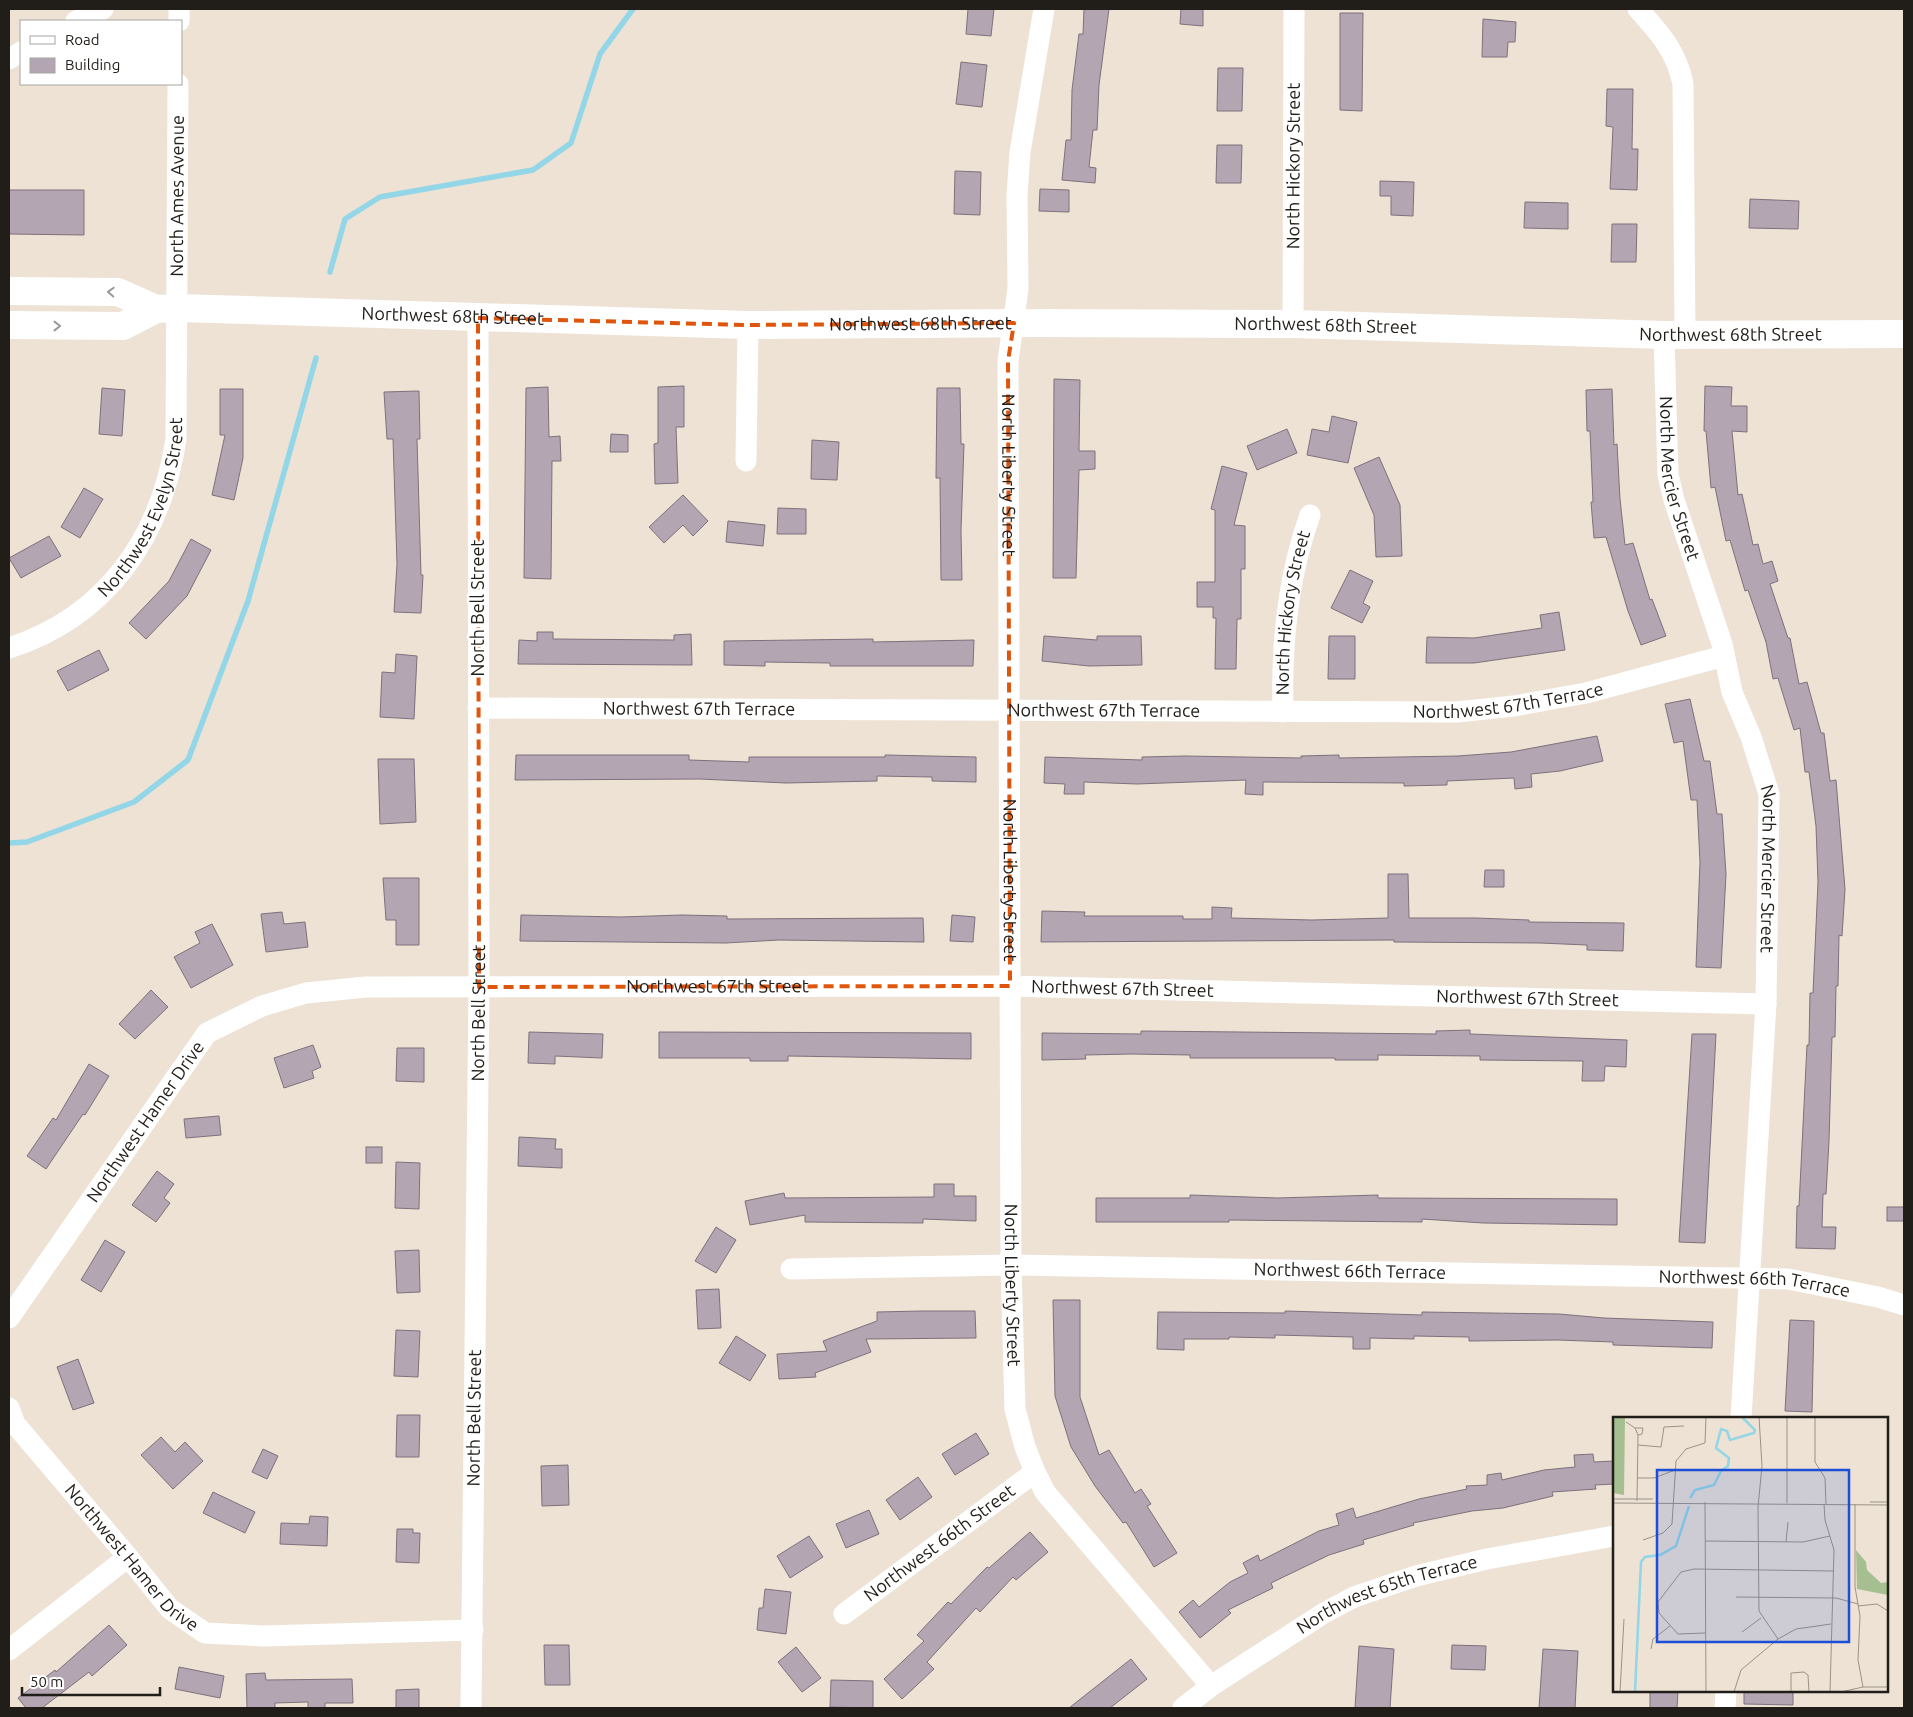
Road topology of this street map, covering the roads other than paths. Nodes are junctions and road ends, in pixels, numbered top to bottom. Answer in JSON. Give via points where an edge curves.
{"nodes":[{"id":1,"x":103,"y":9,"type":"edge"},
{"id":2,"x":1044,"y":9,"type":"edge"},
{"id":3,"x":1294,"y":9,"type":"edge"},
{"id":4,"x":1638,"y":9,"type":"edge"},
{"id":5,"x":78,"y":20,"type":"edge"},
{"id":6,"x":20,"y":53,"type":"edge"},
{"id":7,"x":9,"y":59,"type":"edge"},
{"id":8,"x":178,"y":85,"type":"edge"},
{"id":9,"x":9,"y":291,"type":"edge"},
{"id":10,"x":167,"y":308,"type":"junction"},
{"id":11,"x":478,"y":318,"type":"junction"},
{"id":12,"x":1014,"y":323,"type":"junction"},
{"id":13,"x":1293,"y":324,"type":"junction"},
{"id":14,"x":9,"y":325,"type":"edge"},
{"id":15,"x":748,"y":325,"type":"junction"},
{"id":16,"x":1904,"y":334,"type":"edge"},
{"id":17,"x":1675,"y":335,"type":"junction"},
{"id":18,"x":746,"y":461,"type":"dead end"},
{"id":19,"x":1310,"y":515,"type":"dead end"},
{"id":20,"x":9,"y":648,"type":"edge"},
{"id":21,"x":1724,"y":656,"type":"junction"},
{"id":22,"x":478,"y":708,"type":"junction"},
{"id":23,"x":1010,"y":710,"type":"junction"},
{"id":24,"x":1283,"y":712,"type":"junction"},
{"id":25,"x":1010,"y":986,"type":"junction"},
{"id":26,"x":479,"y":987,"type":"junction"},
{"id":27,"x":1766,"y":1004,"type":"junction"},
{"id":28,"x":1011,"y":1266,"type":"junction"},
{"id":29,"x":791,"y":1270,"type":"dead end"},
{"id":30,"x":1749,"y":1278,"type":"junction"},
{"id":31,"x":1904,"y":1305,"type":"edge"},
{"id":32,"x":9,"y":1318,"type":"edge"},
{"id":33,"x":9,"y":1408,"type":"edge"},
{"id":34,"x":1741,"y":1417,"type":"edge"},
{"id":35,"x":1035,"y":1472,"type":"junction"},
{"id":36,"x":1613,"y":1536,"type":"edge"},
{"id":37,"x":128,"y":1557,"type":"junction"},
{"id":38,"x":844,"y":1614,"type":"dead end"},
{"id":39,"x":473,"y":1630,"type":"junction"},
{"id":40,"x":9,"y":1650,"type":"edge"},
{"id":41,"x":1211,"y":1686,"type":"junction"},
{"id":42,"x":1726,"y":1692,"type":"edge"},
{"id":43,"x":471,"y":1708,"type":"edge"},
{"id":44,"x":1183,"y":1708,"type":"edge"},
{"id":45,"x":1725,"y":1708,"type":"edge"}],
"edges":[{"from":1,"to":5,"type":"street"},
{"from":2,"to":12,"type":"street","name":"North Liberty Street","via":[[1020,152],[1018,289]]},
{"from":3,"to":13,"type":"street","name":"North Hickory Street"},
{"from":4,"to":17,"type":"street","name":"North Mercier Street","via":[[1666,39],[1677,60],[1683,84]]},
{"from":6,"to":7,"type":"street"},
{"from":8,"to":10,"type":"street","name":"North Ames Avenue"},
{"from":10,"to":9,"type":"main road","name":"Northwest 68th Street","one_way":true,"via":[[118,292]]},
{"from":10,"to":11,"type":"main road","name":"Northwest 68th Street"},
{"from":14,"to":10,"type":"main road","name":"Northwest 68th Street","one_way":true,"via":[[123,326]]},
{"from":10,"to":20,"type":"street","name":"Northwest Evelyn Street","via":[[176,439],[162,502],[131,559],[104,591],[57,628]]},
{"from":11,"to":15,"type":"main road","name":"Northwest 68th Street"},
{"from":11,"to":22,"type":"street","name":"North Bell Street"},
{"from":12,"to":13,"type":"main road","name":"Northwest 68th Street"},
{"from":12,"to":15,"type":"main road","name":"Northwest 68th Street"},
{"from":12,"to":23,"type":"street","name":"North Liberty Street","via":[[1008,361]]},
{"from":13,"to":17,"type":"main road","name":"Northwest 68th Street"},
{"from":15,"to":18,"type":"street"},
{"from":16,"to":17,"type":"main road","name":"Northwest 68th Street"},
{"from":17,"to":21,"type":"street","name":"North Mercier Street","via":[[1668,475]]},
{"from":19,"to":24,"type":"street","name":"North Hickory Street","via":[[1292,578],[1284,627]]},
{"from":21,"to":24,"type":"street","name":"Northwest 67th Terrace","via":[[1586,693],[1514,706],[1457,712]]},
{"from":21,"to":27,"type":"street","name":"North Mercier Street","via":[[1732,692],[1751,736],[1769,794]]},
{"from":22,"to":23,"type":"street","name":"Northwest 67th Terrace"},
{"from":22,"to":26,"type":"street","name":"North Bell Street"},
{"from":23,"to":24,"type":"street","name":"Northwest 67th Terrace"},
{"from":23,"to":25,"type":"street","name":"North Liberty Street"},
{"from":25,"to":26,"type":"street","name":"Northwest 67th Street"},
{"from":25,"to":27,"type":"street","name":"Northwest 67th Street"},
{"from":25,"to":28,"type":"street","name":"North Liberty Street"},
{"from":26,"to":32,"type":"street","name":"Northwest Hamer Drive","via":[[359,987],[306,993],[262,1006],[207,1033]]},
{"from":26,"to":39,"type":"street","name":"North Bell Street"},
{"from":27,"to":30,"type":"street","name":"North Mercier Street"},
{"from":28,"to":29,"type":"street","name":"Northwest 66th Terrace"},
{"from":28,"to":30,"type":"street","name":"Northwest 66th Terrace"},
{"from":28,"to":35,"type":"street","name":"North Liberty Street","via":[[1014,1409]]},
{"from":30,"to":31,"type":"street","name":"Northwest 66th Terrace","via":[[1820,1284]]},
{"from":30,"to":34,"type":"street","name":"North Mercier Street"},
{"from":33,"to":37,"type":"street","name":"Northwest Hamer Drive","via":[[15,1424]]},
{"from":35,"to":38,"type":"street","name":"Northwest 66th Street"},
{"from":35,"to":41,"type":"street","name":"North Liberty Street","via":[[1045,1492]]},
{"from":36,"to":41,"type":"street","name":"Northwest 65th Terrace","via":[[1488,1559],[1384,1585],[1324,1612]]},
{"from":37,"to":39,"type":"street","name":"Northwest Hamer Drive","via":[[170,1610],[205,1633],[264,1636]]},
{"from":37,"to":40,"type":"street"},
{"from":39,"to":43,"type":"street","name":"North Bell Street"},
{"from":41,"to":44,"type":"street","name":"Northwest 65th Terrace"},
{"from":42,"to":45,"type":"street"}]}
